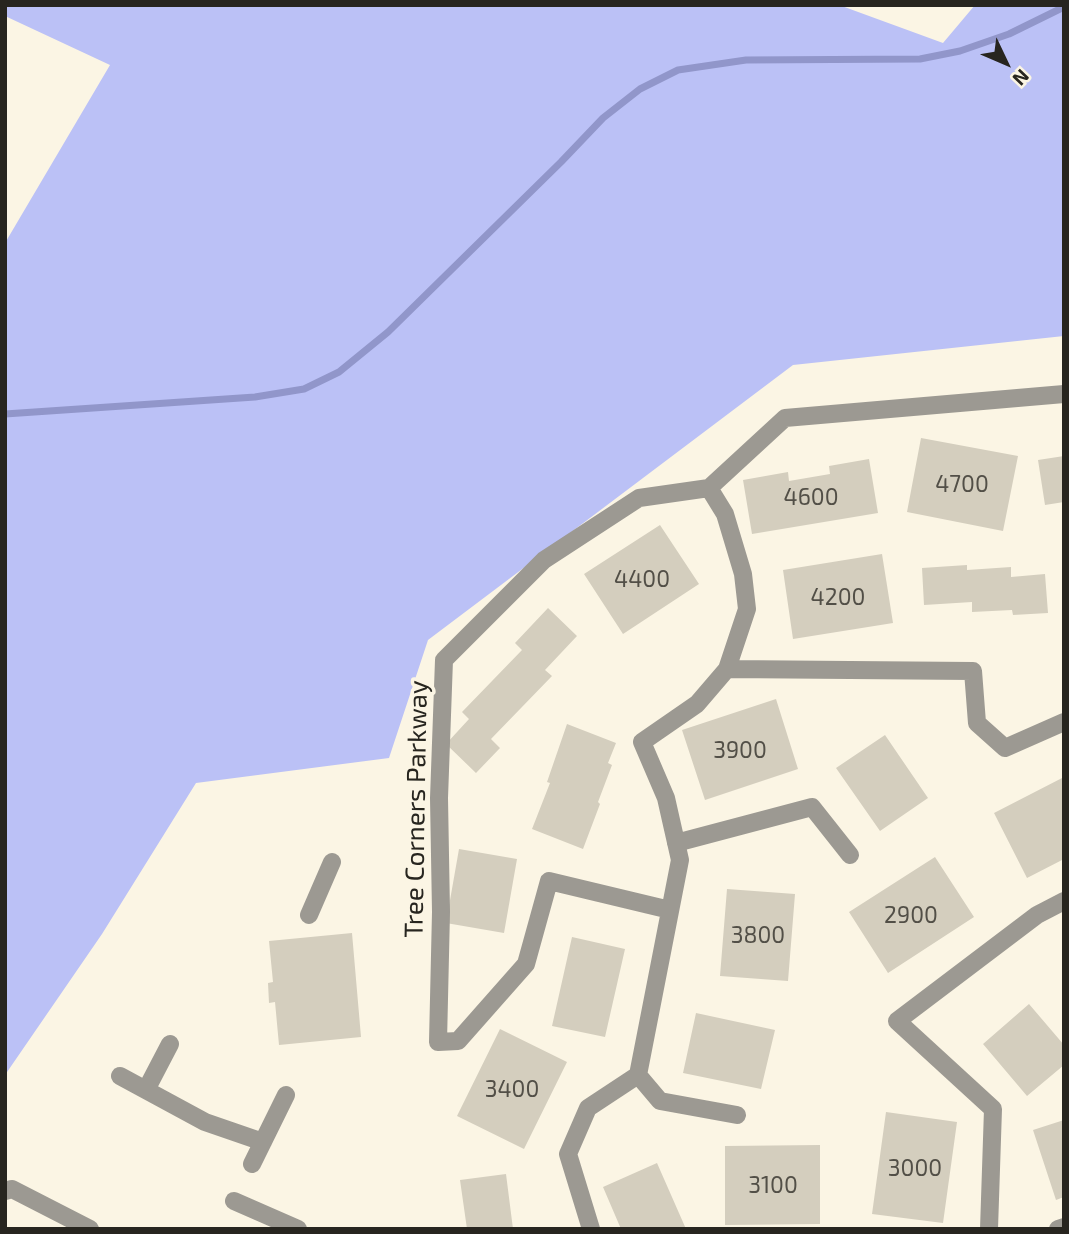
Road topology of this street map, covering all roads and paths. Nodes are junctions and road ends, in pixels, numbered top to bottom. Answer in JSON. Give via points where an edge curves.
{"nodes":[{"id":1,"x":1064,"y":394,"type":"edge"},
{"id":2,"x":709,"y":488,"type":"junction"},
{"id":3,"x":727,"y":669,"type":"junction"},
{"id":4,"x":1064,"y":722,"type":"edge"},
{"id":5,"x":676,"y":843,"type":"junction"},
{"id":6,"x":850,"y":855,"type":"dead end"},
{"id":7,"x":332,"y":862,"type":"dead end"},
{"id":8,"x":1064,"y":901,"type":"edge"},
{"id":9,"x":670,"y":910,"type":"junction"},
{"id":10,"x":309,"y":915,"type":"dead end"},
{"id":11,"x":170,"y":1044,"type":"dead end"},
{"id":12,"x":638,"y":1075,"type":"junction"},
{"id":13,"x":120,"y":1076,"type":"dead end"},
{"id":14,"x":146,"y":1090,"type":"junction"},
{"id":15,"x":286,"y":1095,"type":"dead end"},
{"id":16,"x":737,"y":1115,"type":"dead end"},
{"id":17,"x":263,"y":1142,"type":"junction"},
{"id":18,"x":252,"y":1164,"type":"dead end"},
{"id":19,"x":5,"y":1191,"type":"edge"},
{"id":20,"x":234,"y":1201,"type":"dead end"},
{"id":21,"x":1064,"y":1227,"type":"edge"},
{"id":22,"x":90,"y":1229,"type":"edge"},
{"id":23,"x":298,"y":1229,"type":"edge"},
{"id":24,"x":591,"y":1229,"type":"edge"},
{"id":25,"x":989,"y":1229,"type":"edge"},
{"id":26,"x":1058,"y":1229,"type":"edge"}],
"edges":[{"from":1,"to":2,"type":"street","via":[[785,418]]},
{"from":2,"to":3,"type":"street","via":[[725,514],[743,573],[747,609]]},
{"from":2,"to":9,"type":"street","name":"Tree Corners Parkway","via":[[639,498],[544,560],[444,660],[438,1042],[458,1041],[526,964],[549,881]]},
{"from":3,"to":4,"type":"street","via":[[973,671],[977,723],[1005,748]]},
{"from":3,"to":5,"type":"street","via":[[697,704],[642,742],[666,798]]},
{"from":5,"to":6,"type":"street","via":[[812,807]]},
{"from":5,"to":9,"type":"street","via":[[680,860]]},
{"from":7,"to":10,"type":"street"},
{"from":8,"to":25,"type":"street","via":[[1037,915],[897,1021],[993,1109]]},
{"from":9,"to":12,"type":"street"},
{"from":11,"to":14,"type":"street"},
{"from":12,"to":16,"type":"street","via":[[660,1101]]},
{"from":12,"to":24,"type":"street","via":[[588,1108],[568,1154]]},
{"from":13,"to":14,"type":"street"},
{"from":14,"to":17,"type":"street","via":[[205,1122]]},
{"from":15,"to":17,"type":"street"},
{"from":17,"to":18,"type":"street"},
{"from":19,"to":22,"type":"street","via":[[12,1189]]},
{"from":20,"to":23,"type":"street"},
{"from":21,"to":26,"type":"street"}]}
